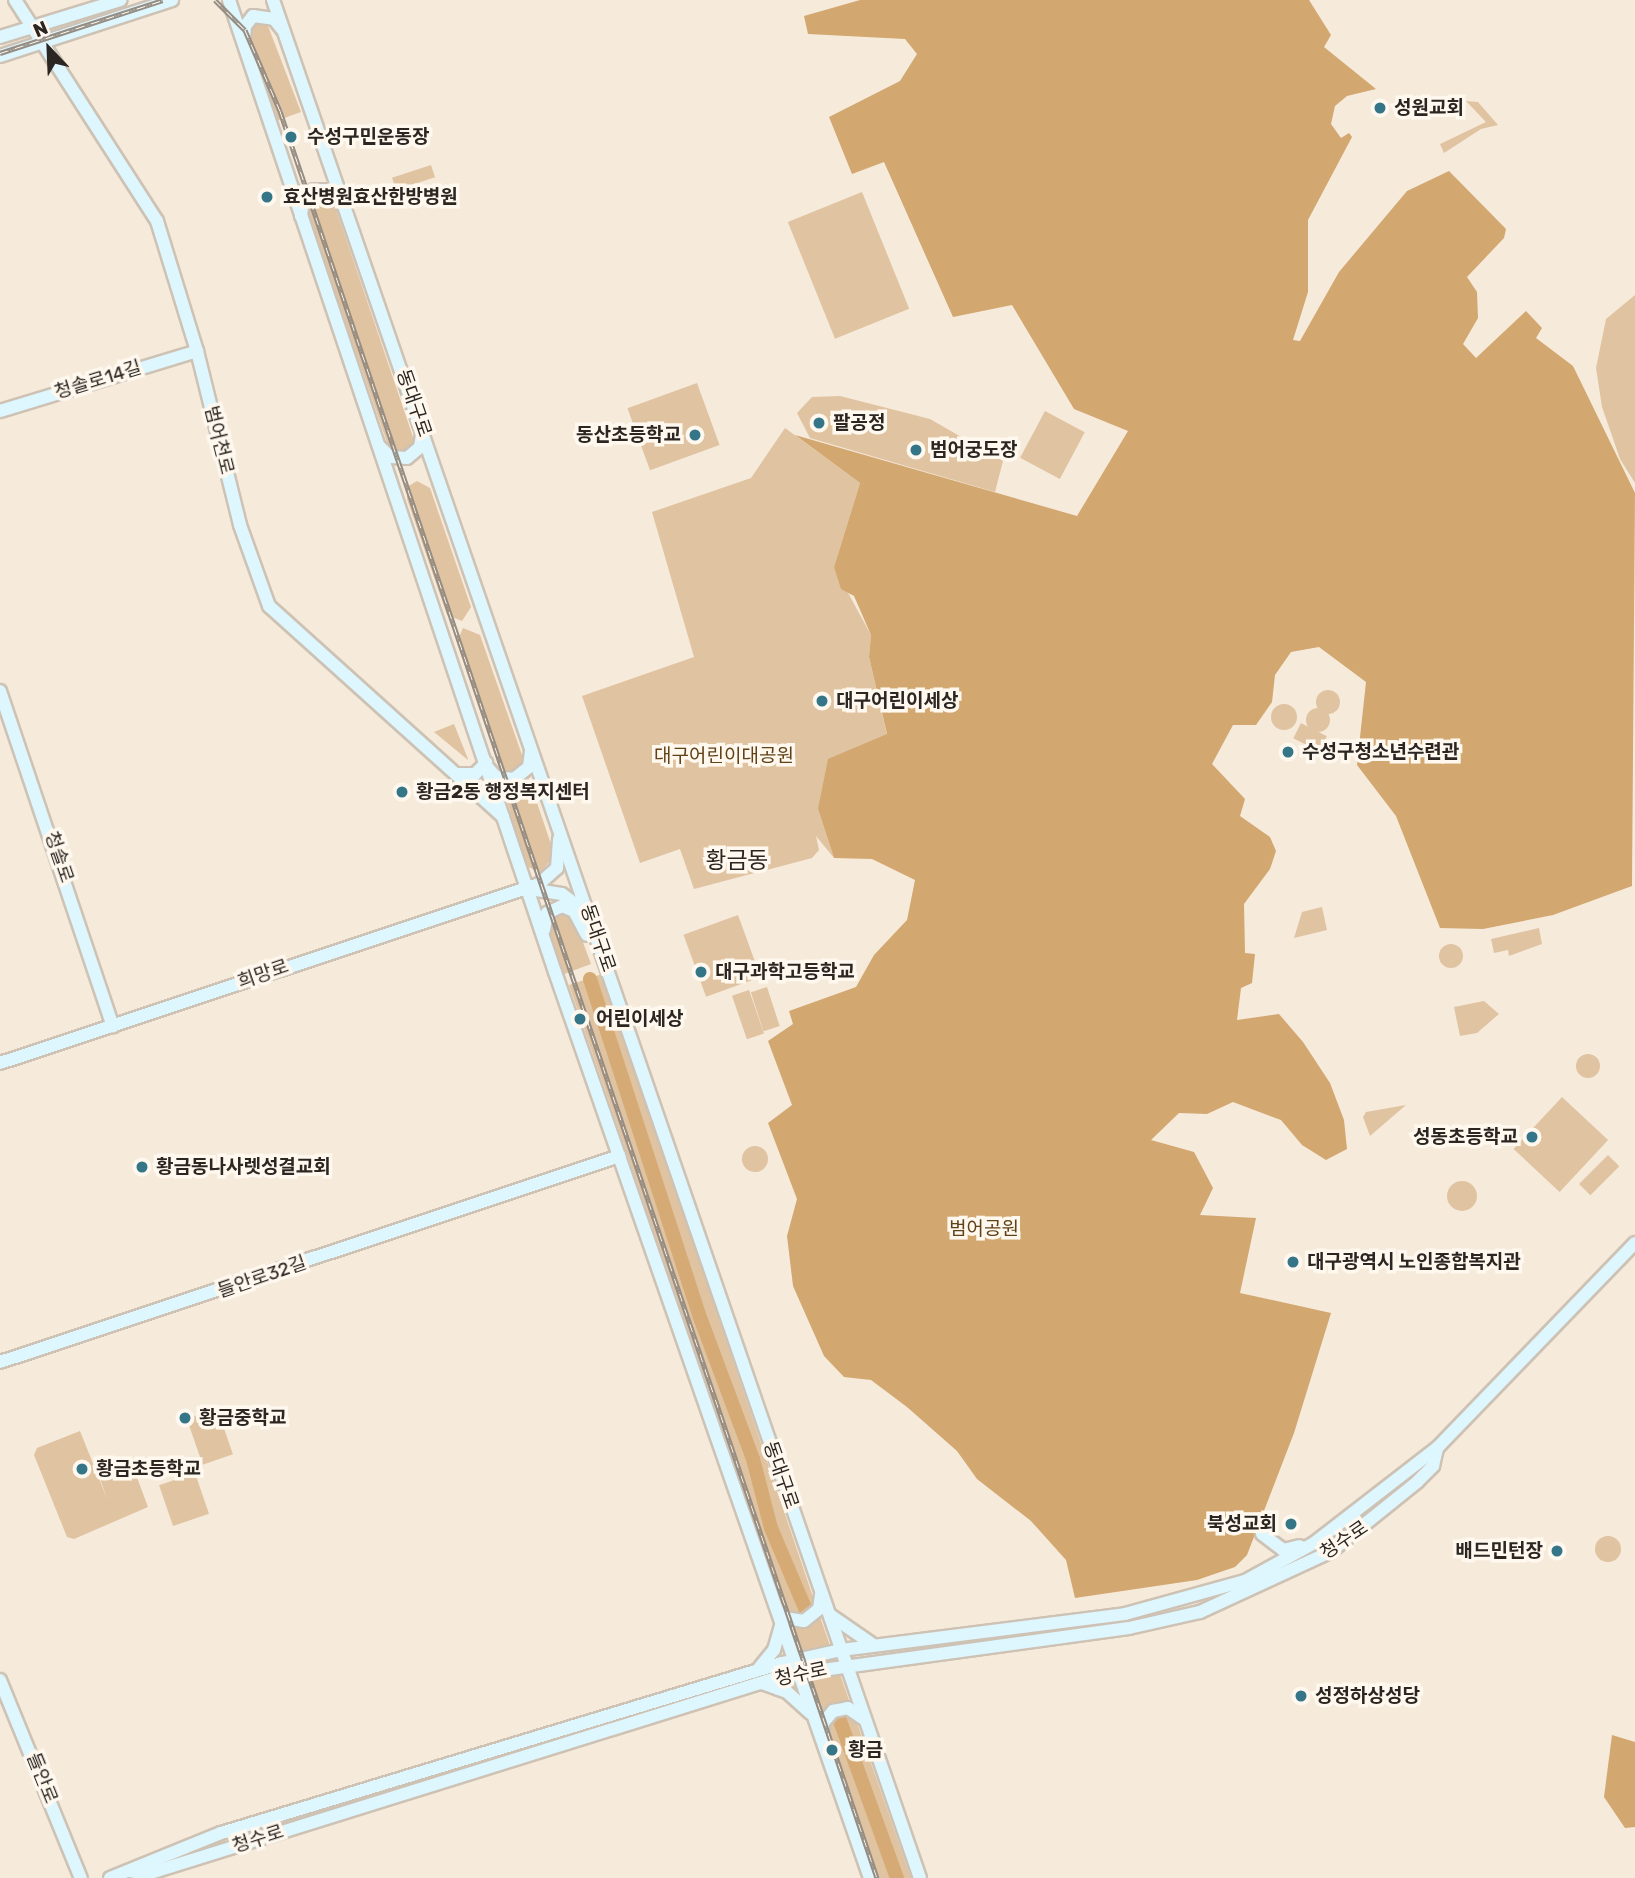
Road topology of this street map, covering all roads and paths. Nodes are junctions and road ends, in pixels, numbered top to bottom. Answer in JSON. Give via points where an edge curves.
{"nodes":[{"id":1,"x":15,"y":0,"type":"edge"},
{"id":2,"x":120,"y":0,"type":"edge"},
{"id":3,"x":172,"y":0,"type":"edge"},
{"id":4,"x":229,"y":0,"type":"edge"},
{"id":5,"x":267,"y":0,"type":"edge"},
{"id":6,"x":273,"y":0,"type":"edge"},
{"id":7,"x":280,"y":18,"type":"junction"},
{"id":8,"x":29,"y":27,"type":"junction"},
{"id":9,"x":285,"y":32,"type":"junction"},
{"id":10,"x":0,"y":37,"type":"edge"},
{"id":11,"x":38,"y":43,"type":"junction"},
{"id":12,"x":244,"y":53,"type":"junction"},
{"id":13,"x":0,"y":56,"type":"edge"},
{"id":14,"x":350,"y":216,"type":"junction"},
{"id":15,"x":301,"y":220,"type":"junction"},
{"id":16,"x":197,"y":351,"type":"junction"},
{"id":17,"x":0,"y":411,"type":"edge"},
{"id":18,"x":422,"y":428,"type":"junction"},
{"id":19,"x":378,"y":444,"type":"junction"},
{"id":20,"x":0,"y":691,"type":"edge"},
{"id":21,"x":528,"y":743,"type":"junction"},
{"id":22,"x":486,"y":765,"type":"junction"},
{"id":23,"x":456,"y":774,"type":"junction"},
{"id":24,"x":504,"y":818,"type":"junction"},
{"id":25,"x":559,"y":830,"type":"junction"},
{"id":26,"x":527,"y":888,"type":"junction"},
{"id":27,"x":587,"y":917,"type":"junction"},
{"id":28,"x":546,"y":945,"type":"junction"},
{"id":29,"x":604,"y":958,"type":"junction"},
{"id":30,"x":113,"y":1026,"type":"junction"},
{"id":31,"x":0,"y":1063,"type":"edge"},
{"id":32,"x":620,"y":1156,"type":"junction"},
{"id":33,"x":1635,"y":1242,"type":"edge"},
{"id":34,"x":0,"y":1362,"type":"edge"},
{"id":35,"x":1437,"y":1448,"type":"junction"},
{"id":36,"x":1262,"y":1534,"type":"dead end"},
{"id":37,"x":1314,"y":1543,"type":"junction"},
{"id":38,"x":820,"y":1590,"type":"junction"},
{"id":39,"x":775,"y":1602,"type":"junction"},
{"id":40,"x":827,"y":1611,"type":"junction"},
{"id":41,"x":781,"y":1625,"type":"junction"},
{"id":42,"x":883,"y":1645,"type":"junction"},
{"id":43,"x":841,"y":1650,"type":"junction"},
{"id":44,"x":872,"y":1662,"type":"junction"},
{"id":45,"x":845,"y":1665,"type":"junction"},
{"id":46,"x":797,"y":1666,"type":"junction"},
{"id":47,"x":753,"y":1670,"type":"junction"},
{"id":48,"x":0,"y":1680,"type":"edge"},
{"id":49,"x":762,"y":1683,"type":"junction"},
{"id":50,"x":856,"y":1697,"type":"junction"},
{"id":51,"x":816,"y":1721,"type":"junction"},
{"id":52,"x":866,"y":1722,"type":"junction"},
{"id":53,"x":822,"y":1739,"type":"junction"},
{"id":54,"x":130,"y":1871,"type":"junction"},
{"id":55,"x":80,"y":1878,"type":"edge"},
{"id":56,"x":110,"y":1878,"type":"edge"},
{"id":57,"x":870,"y":1878,"type":"edge"},
{"id":58,"x":920,"y":1878,"type":"edge"}],
"edges":[{"from":1,"to":8,"type":"main road","name":"범어천로"},
{"from":2,"to":8,"type":"main road"},
{"from":3,"to":11,"type":"main road"},
{"from":4,"to":12,"type":"main road"},
{"from":5,"to":7,"type":"main road"},
{"from":6,"to":7,"type":"main road","name":"동대구로"},
{"from":7,"to":9,"type":"main road","name":"동대구로"},
{"from":8,"to":10,"type":"main road"},
{"from":8,"to":11,"type":"main road","name":"범어천로"},
{"from":9,"to":12,"type":"main road","via":[[274,19],[253,16],[243,32]]},
{"from":9,"to":14,"type":"main road","name":"동대구로"},
{"from":11,"to":13,"type":"main road"},
{"from":11,"to":16,"type":"main road","name":"범어천로","via":[[157,220]]},
{"from":12,"to":15,"type":"main road"},
{"from":14,"to":15,"type":"main road","via":[[335,194],[319,189],[303,200]]},
{"from":14,"to":18,"type":"main road","name":"동대구로"},
{"from":15,"to":19,"type":"main road"},
{"from":16,"to":17,"type":"main road","name":"청솔로14길"},
{"from":16,"to":23,"type":"main road","name":"범어천로","via":[[240,525],[269,606]]},
{"from":18,"to":19,"type":"main road","via":[[420,447],[407,458],[390,457]]},
{"from":18,"to":21,"type":"main road","name":"동대구로"},
{"from":19,"to":22,"type":"main road"},
{"from":20,"to":30,"type":"main road","name":"청솔로"},
{"from":21,"to":22,"type":"main road","via":[[531,761],[520,776],[502,779]]},
{"from":21,"to":25,"type":"main road","name":"동대구로"},
{"from":22,"to":23,"type":"main road","via":[[475,774]]},
{"from":22,"to":24,"type":"main road"},
{"from":23,"to":24,"type":"main road","name":"범어천로"},
{"from":24,"to":26,"type":"main road"},
{"from":25,"to":26,"type":"main road","name":"희망로","via":[[557,868],[550,878]]},
{"from":25,"to":27,"type":"main road","name":"동대구로"},
{"from":26,"to":27,"type":"main road","via":[[569,898]]},
{"from":26,"to":28,"type":"main road"},
{"from":26,"to":30,"type":"main road","name":"희망로"},
{"from":27,"to":29,"type":"main road","name":"동대구로"},
{"from":28,"to":29,"type":"main road","via":[[544,918],[552,908],[565,906],[576,914]]},
{"from":28,"to":32,"type":"main road"},
{"from":29,"to":38,"type":"main road","name":"동대구로"},
{"from":30,"to":31,"type":"main road","name":"희망로"},
{"from":32,"to":34,"type":"main road","name":"들안로32길"},
{"from":32,"to":39,"type":"main road"},
{"from":33,"to":35,"type":"main road","name":"청수로"},
{"from":35,"to":37,"type":"main road","name":"청수로"},
{"from":35,"to":44,"type":"main road","name":"청수로","via":[[1433,1466],[1370,1524],[1330,1552],[1233,1600],[1129,1629]]},
{"from":36,"to":37,"type":"main road","via":[[1283,1550]]},
{"from":37,"to":42,"type":"main road","name":"청수로","via":[[1245,1581],[1137,1611]]},
{"from":38,"to":39,"type":"main road","via":[[819,1609],[804,1621],[786,1618]]},
{"from":38,"to":40,"type":"main road","name":"동대구로"},
{"from":39,"to":41,"type":"main road"},
{"from":40,"to":42,"type":"main road","via":[[858,1639]]},
{"from":40,"to":43,"type":"main road","name":"동대구로"},
{"from":41,"to":46,"type":"main road"},
{"from":41,"to":47,"type":"main road","via":[[770,1657]]},
{"from":42,"to":43,"type":"main road","name":"청수로"},
{"from":43,"to":45,"type":"main road","name":"동대구로"},
{"from":43,"to":46,"type":"main road","name":"청수로"},
{"from":44,"to":45,"type":"main road","name":"청수로"},
{"from":44,"to":50,"type":"main road","via":[[859,1678]]},
{"from":45,"to":46,"type":"main road","name":"청수로"},
{"from":45,"to":50,"type":"main road","name":"동대구로"},
{"from":46,"to":47,"type":"main road","name":"청수로"},
{"from":46,"to":49,"type":"main road","name":"청수로"},
{"from":46,"to":51,"type":"main road"},
{"from":47,"to":54,"type":"main road","name":"청수로","via":[[221,1833],[143,1860]]},
{"from":48,"to":55,"type":"main road","name":"들안로"},
{"from":49,"to":51,"type":"main road","via":[[794,1696]]},
{"from":49,"to":54,"type":"main road","name":"청수로","via":[[147,1874]]},
{"from":50,"to":52,"type":"main road","name":"동대구로"},
{"from":51,"to":53,"type":"main road"},
{"from":52,"to":53,"type":"main road","via":[[856,1710],[840,1708],[822,1723]]},
{"from":52,"to":58,"type":"main road","name":"동대구로"},
{"from":53,"to":57,"type":"main road"},
{"from":54,"to":56,"type":"main road","name":"청수로"}]}
